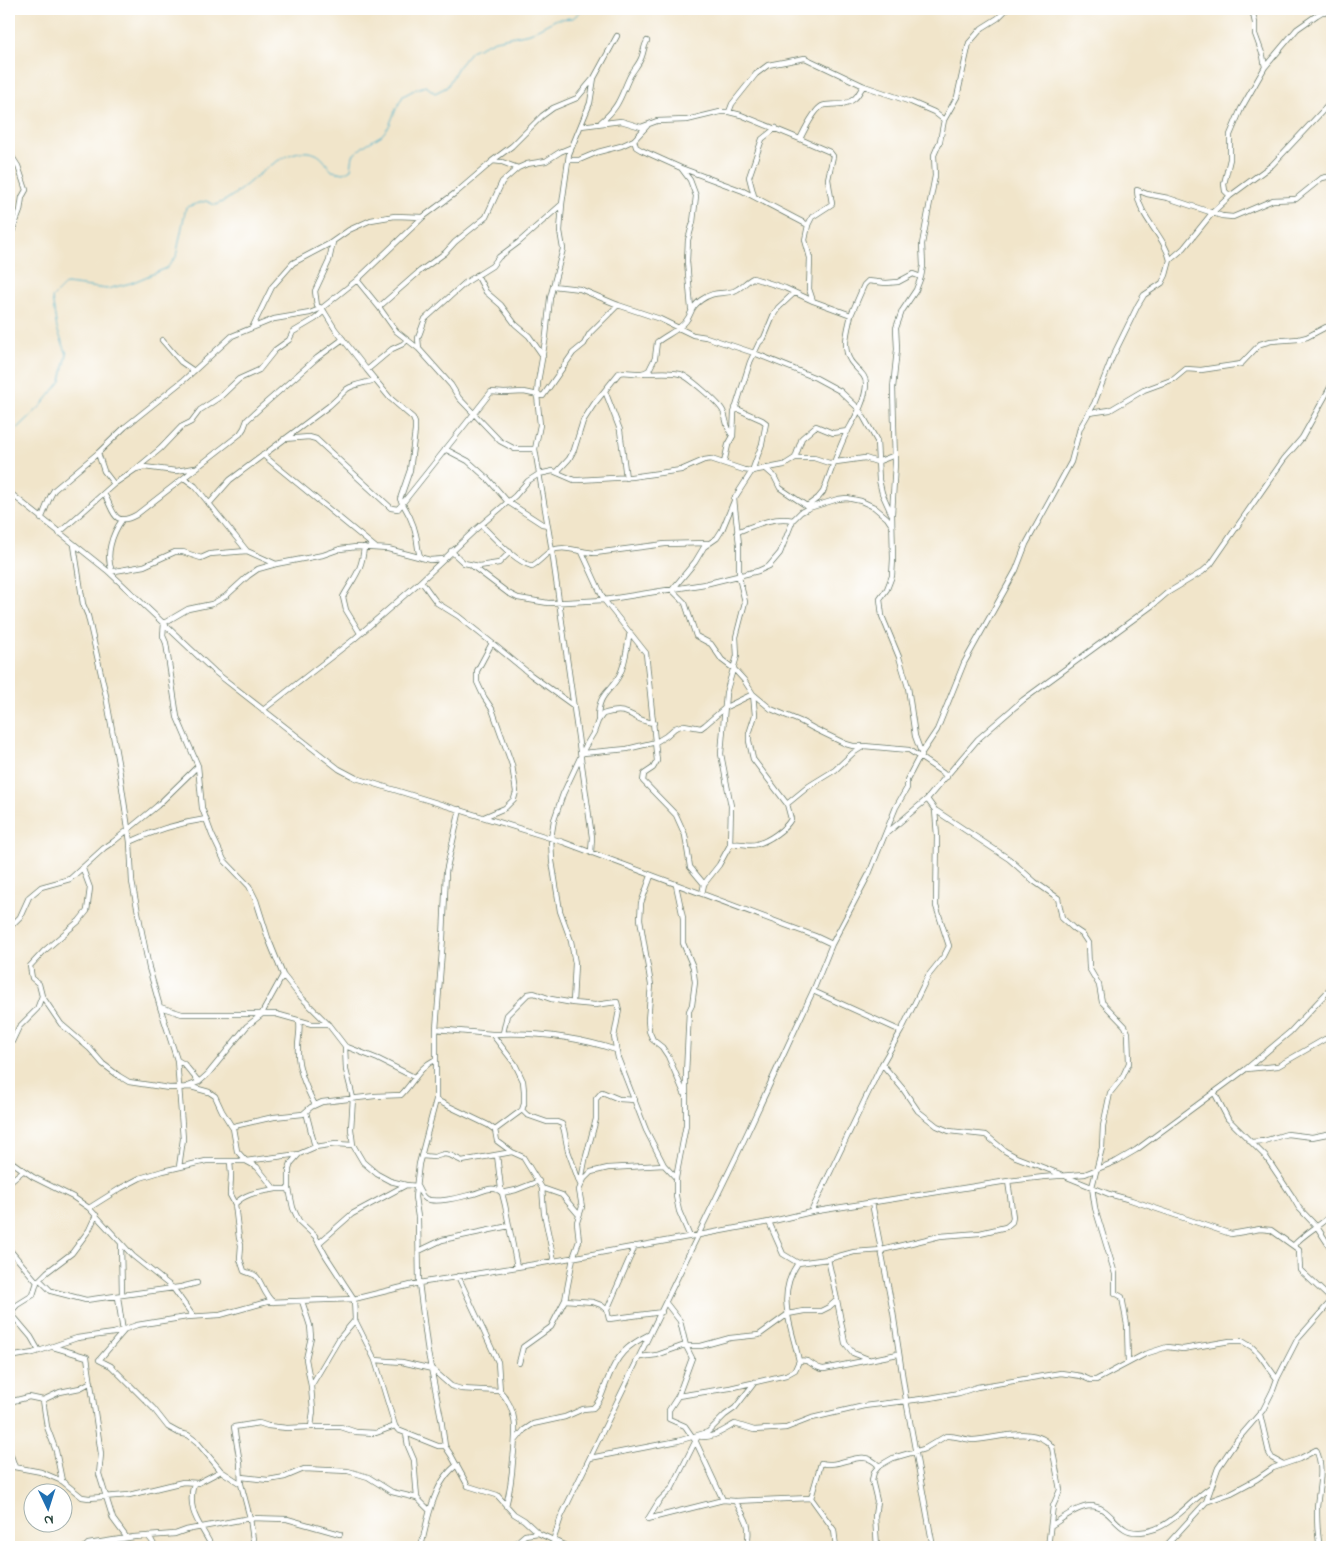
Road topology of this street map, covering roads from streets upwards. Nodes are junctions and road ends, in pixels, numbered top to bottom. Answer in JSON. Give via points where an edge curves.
{"nodes":[{"id":1,"x":1007,"y":9,"type":"edge"},
{"id":2,"x":1252,"y":9,"type":"edge"},
{"id":3,"x":1332,"y":11,"type":"edge"},
{"id":4,"x":617,"y":36,"type":"dead end"},
{"id":5,"x":647,"y":41,"type":"dead end"},
{"id":6,"x":1265,"y":67,"type":"junction"},
{"id":7,"x":594,"y":78,"type":"junction"},
{"id":8,"x":864,"y":86,"type":"junction"},
{"id":9,"x":1332,"y":101,"type":"edge"},
{"id":10,"x":1332,"y":107,"type":"edge"},
{"id":11,"x":729,"y":112,"type":"junction"},
{"id":12,"x":944,"y":120,"type":"junction"},
{"id":13,"x":1332,"y":122,"type":"edge"},
{"id":14,"x":600,"y":123,"type":"junction"},
{"id":15,"x":650,"y":123,"type":"junction"},
{"id":16,"x":581,"y":126,"type":"junction"},
{"id":17,"x":776,"y":128,"type":"junction"},
{"id":18,"x":800,"y":139,"type":"junction"},
{"id":19,"x":634,"y":140,"type":"junction"},
{"id":20,"x":572,"y":147,"type":"junction"},
{"id":21,"x":9,"y":152,"type":"edge"},
{"id":22,"x":569,"y":160,"type":"junction"},
{"id":23,"x":491,"y":162,"type":"junction"},
{"id":24,"x":518,"y":168,"type":"junction"},
{"id":25,"x":681,"y":168,"type":"junction"},
{"id":26,"x":1332,"y":176,"type":"edge"},
{"id":27,"x":754,"y":196,"type":"junction"},
{"id":28,"x":1230,"y":196,"type":"junction"},
{"id":29,"x":562,"y":204,"type":"junction"},
{"id":30,"x":1213,"y":212,"type":"junction"},
{"id":31,"x":423,"y":217,"type":"junction"},
{"id":32,"x":808,"y":224,"type":"junction"},
{"id":33,"x":9,"y":240,"type":"edge"},
{"id":34,"x":332,"y":242,"type":"junction"},
{"id":35,"x":1170,"y":260,"type":"junction"},
{"id":36,"x":478,"y":275,"type":"junction"},
{"id":37,"x":921,"y":278,"type":"junction"},
{"id":38,"x":357,"y":280,"type":"junction"},
{"id":39,"x":553,"y":286,"type":"junction"},
{"id":40,"x":794,"y":292,"type":"junction"},
{"id":41,"x":813,"y":302,"type":"junction"},
{"id":42,"x":618,"y":305,"type":"junction"},
{"id":43,"x":379,"y":307,"type":"junction"},
{"id":44,"x":691,"y":309,"type":"junction"},
{"id":45,"x":323,"y":310,"type":"junction"},
{"id":46,"x":851,"y":315,"type":"junction"},
{"id":47,"x":254,"y":326,"type":"junction"},
{"id":48,"x":1332,"y":326,"type":"edge"},
{"id":49,"x":679,"y":327,"type":"junction"},
{"id":50,"x":343,"y":339,"type":"junction"},
{"id":51,"x":162,"y":340,"type":"dead end"},
{"id":52,"x":407,"y":340,"type":"junction"},
{"id":53,"x":419,"y":349,"type":"junction"},
{"id":54,"x":754,"y":353,"type":"junction"},
{"id":55,"x":543,"y":356,"type":"junction"},
{"id":56,"x":367,"y":370,"type":"junction"},
{"id":57,"x":194,"y":371,"type":"junction"},
{"id":58,"x":645,"y":373,"type":"junction"},
{"id":59,"x":374,"y":380,"type":"junction"},
{"id":60,"x":1332,"y":384,"type":"edge"},
{"id":61,"x":605,"y":391,"type":"junction"},
{"id":62,"x":537,"y":396,"type":"junction"},
{"id":63,"x":735,"y":408,"type":"junction"},
{"id":64,"x":859,"y":409,"type":"junction"},
{"id":65,"x":474,"y":413,"type":"junction"},
{"id":66,"x":1089,"y":413,"type":"junction"},
{"id":67,"x":848,"y":431,"type":"junction"},
{"id":68,"x":733,"y":436,"type":"junction"},
{"id":69,"x":284,"y":439,"type":"junction"},
{"id":70,"x":445,"y":448,"type":"junction"},
{"id":71,"x":535,"y":449,"type":"junction"},
{"id":72,"x":98,"y":453,"type":"junction"},
{"id":73,"x":263,"y":455,"type":"junction"},
{"id":74,"x":895,"y":455,"type":"junction"},
{"id":75,"x":795,"y":458,"type":"junction"},
{"id":76,"x":877,"y":462,"type":"junction"},
{"id":77,"x":724,"y":463,"type":"junction"},
{"id":78,"x":835,"y":463,"type":"junction"},
{"id":79,"x":196,"y":468,"type":"junction"},
{"id":80,"x":765,"y":468,"type":"junction"},
{"id":81,"x":136,"y":469,"type":"junction"},
{"id":82,"x":752,"y":471,"type":"junction"},
{"id":83,"x":557,"y":472,"type":"junction"},
{"id":84,"x":539,"y":474,"type":"junction"},
{"id":85,"x":184,"y":478,"type":"junction"},
{"id":86,"x":626,"y":478,"type":"junction"},
{"id":87,"x":114,"y":484,"type":"junction"},
{"id":88,"x":9,"y":492,"type":"edge"},
{"id":89,"x":104,"y":494,"type":"junction"},
{"id":90,"x":734,"y":499,"type":"junction"},
{"id":91,"x":508,"y":502,"type":"junction"},
{"id":92,"x":402,"y":503,"type":"junction"},
{"id":93,"x":209,"y":504,"type":"junction"},
{"id":94,"x":808,"y":507,"type":"junction"},
{"id":95,"x":892,"y":514,"type":"junction"},
{"id":96,"x":40,"y":519,"type":"junction"},
{"id":97,"x":122,"y":520,"type":"junction"},
{"id":98,"x":793,"y":520,"type":"junction"},
{"id":99,"x":480,"y":525,"type":"junction"},
{"id":100,"x":548,"y":525,"type":"junction"},
{"id":101,"x":892,"y":526,"type":"junction"},
{"id":102,"x":737,"y":532,"type":"junction"},
{"id":103,"x":59,"y":533,"type":"junction"},
{"id":104,"x":708,"y":543,"type":"junction"},
{"id":105,"x":74,"y":545,"type":"junction"},
{"id":106,"x":364,"y":547,"type":"junction"},
{"id":107,"x":376,"y":548,"type":"junction"},
{"id":108,"x":247,"y":551,"type":"junction"},
{"id":109,"x":451,"y":551,"type":"junction"},
{"id":110,"x":552,"y":551,"type":"junction"},
{"id":111,"x":510,"y":552,"type":"junction"},
{"id":112,"x":582,"y":552,"type":"junction"},
{"id":113,"x":422,"y":558,"type":"junction"},
{"id":114,"x":443,"y":559,"type":"junction"},
{"id":115,"x":276,"y":564,"type":"junction"},
{"id":116,"x":471,"y":565,"type":"junction"},
{"id":117,"x":110,"y":571,"type":"junction"},
{"id":118,"x":739,"y":577,"type":"junction"},
{"id":119,"x":421,"y":581,"type":"junction"},
{"id":120,"x":672,"y":590,"type":"junction"},
{"id":121,"x":604,"y":600,"type":"junction"},
{"id":122,"x":559,"y":602,"type":"junction"},
{"id":123,"x":164,"y":623,"type":"junction"},
{"id":124,"x":630,"y":632,"type":"junction"},
{"id":125,"x":360,"y":633,"type":"junction"},
{"id":126,"x":492,"y":643,"type":"junction"},
{"id":127,"x":734,"y":669,"type":"junction"},
{"id":128,"x":752,"y":694,"type":"junction"},
{"id":129,"x":574,"y":706,"type":"junction"},
{"id":130,"x":726,"y":707,"type":"junction"},
{"id":131,"x":263,"y":710,"type":"junction"},
{"id":132,"x":598,"y":720,"type":"junction"},
{"id":133,"x":654,"y":723,"type":"junction"},
{"id":134,"x":656,"y":742,"type":"junction"},
{"id":135,"x":864,"y":746,"type":"junction"},
{"id":136,"x":582,"y":755,"type":"junction"},
{"id":137,"x":920,"y":756,"type":"junction"},
{"id":138,"x":198,"y":766,"type":"junction"},
{"id":139,"x":947,"y":777,"type":"junction"},
{"id":140,"x":927,"y":799,"type":"junction"},
{"id":141,"x":787,"y":804,"type":"junction"},
{"id":142,"x":460,"y":809,"type":"junction"},
{"id":143,"x":935,"y":810,"type":"junction"},
{"id":144,"x":484,"y":817,"type":"junction"},
{"id":145,"x":206,"y":819,"type":"junction"},
{"id":146,"x":128,"y":828,"type":"junction"},
{"id":147,"x":886,"y":834,"type":"junction"},
{"id":148,"x":551,"y":838,"type":"junction"},
{"id":149,"x":130,"y":842,"type":"junction"},
{"id":150,"x":730,"y":845,"type":"junction"},
{"id":151,"x":591,"y":853,"type":"junction"},
{"id":152,"x":82,"y":868,"type":"junction"},
{"id":153,"x":651,"y":876,"type":"junction"},
{"id":154,"x":704,"y":884,"type":"junction"},
{"id":155,"x":676,"y":885,"type":"junction"},
{"id":156,"x":702,"y":894,"type":"junction"},
{"id":157,"x":9,"y":928,"type":"edge"},
{"id":158,"x":832,"y":944,"type":"junction"},
{"id":159,"x":283,"y":976,"type":"junction"},
{"id":160,"x":1332,"y":987,"type":"edge"},
{"id":161,"x":813,"y":991,"type":"junction"},
{"id":162,"x":42,"y":996,"type":"junction"},
{"id":163,"x":573,"y":1003,"type":"junction"},
{"id":164,"x":160,"y":1007,"type":"junction"},
{"id":165,"x":260,"y":1015,"type":"junction"},
{"id":166,"x":299,"y":1021,"type":"junction"},
{"id":167,"x":328,"y":1024,"type":"junction"},
{"id":168,"x":436,"y":1029,"type":"junction"},
{"id":169,"x":901,"y":1031,"type":"junction"},
{"id":170,"x":503,"y":1033,"type":"junction"},
{"id":171,"x":492,"y":1034,"type":"junction"},
{"id":172,"x":1332,"y":1038,"type":"edge"},
{"id":173,"x":345,"y":1046,"type":"junction"},
{"id":174,"x":9,"y":1048,"type":"edge"},
{"id":175,"x":616,"y":1050,"type":"junction"},
{"id":176,"x":436,"y":1059,"type":"junction"},
{"id":177,"x":177,"y":1060,"type":"junction"},
{"id":178,"x":882,"y":1064,"type":"junction"},
{"id":179,"x":1246,"y":1069,"type":"junction"},
{"id":180,"x":414,"y":1077,"type":"junction"},
{"id":181,"x":199,"y":1082,"type":"junction"},
{"id":182,"x":181,"y":1088,"type":"junction"},
{"id":183,"x":1214,"y":1092,"type":"junction"},
{"id":184,"x":685,"y":1096,"type":"junction"},
{"id":185,"x":353,"y":1098,"type":"junction"},
{"id":186,"x":436,"y":1100,"type":"junction"},
{"id":187,"x":635,"y":1100,"type":"junction"},
{"id":188,"x":315,"y":1105,"type":"junction"},
{"id":189,"x":522,"y":1110,"type":"junction"},
{"id":190,"x":306,"y":1112,"type":"junction"},
{"id":191,"x":233,"y":1128,"type":"junction"},
{"id":192,"x":495,"y":1130,"type":"junction"},
{"id":193,"x":1332,"y":1133,"type":"edge"},
{"id":194,"x":1251,"y":1142,"type":"junction"},
{"id":195,"x":353,"y":1145,"type":"junction"},
{"id":196,"x":315,"y":1147,"type":"junction"},
{"id":197,"x":512,"y":1152,"type":"junction"},
{"id":198,"x":299,"y":1154,"type":"junction"},
{"id":199,"x":497,"y":1155,"type":"junction"},
{"id":200,"x":422,"y":1156,"type":"junction"},
{"id":201,"x":9,"y":1160,"type":"edge"},
{"id":202,"x":230,"y":1161,"type":"junction"},
{"id":203,"x":246,"y":1161,"type":"junction"},
{"id":204,"x":664,"y":1165,"type":"junction"},
{"id":205,"x":179,"y":1167,"type":"junction"},
{"id":206,"x":23,"y":1171,"type":"junction"},
{"id":207,"x":1096,"y":1171,"type":"junction"},
{"id":208,"x":1065,"y":1176,"type":"junction"},
{"id":209,"x":676,"y":1178,"type":"junction"},
{"id":210,"x":539,"y":1181,"type":"junction"},
{"id":211,"x":1008,"y":1181,"type":"junction"},
{"id":212,"x":9,"y":1182,"type":"edge"},
{"id":213,"x":406,"y":1185,"type":"junction"},
{"id":214,"x":580,"y":1185,"type":"junction"},
{"id":215,"x":417,"y":1186,"type":"junction"},
{"id":216,"x":542,"y":1188,"type":"junction"},
{"id":217,"x":1092,"y":1188,"type":"junction"},
{"id":218,"x":276,"y":1189,"type":"junction"},
{"id":219,"x":289,"y":1189,"type":"junction"},
{"id":220,"x":502,"y":1194,"type":"junction"},
{"id":221,"x":872,"y":1203,"type":"junction"},
{"id":222,"x":236,"y":1204,"type":"junction"},
{"id":223,"x":89,"y":1208,"type":"junction"},
{"id":224,"x":811,"y":1212,"type":"junction"},
{"id":225,"x":1332,"y":1214,"type":"edge"},
{"id":226,"x":96,"y":1215,"type":"junction"},
{"id":227,"x":579,"y":1215,"type":"junction"},
{"id":228,"x":769,"y":1222,"type":"junction"},
{"id":229,"x":509,"y":1226,"type":"junction"},
{"id":230,"x":1317,"y":1227,"type":"junction"},
{"id":231,"x":699,"y":1235,"type":"junction"},
{"id":232,"x":690,"y":1237,"type":"junction"},
{"id":233,"x":120,"y":1243,"type":"junction"},
{"id":234,"x":319,"y":1244,"type":"junction"},
{"id":235,"x":1294,"y":1245,"type":"junction"},
{"id":236,"x":635,"y":1246,"type":"junction"},
{"id":237,"x":9,"y":1249,"type":"edge"},
{"id":238,"x":882,"y":1250,"type":"junction"},
{"id":239,"x":1332,"y":1250,"type":"edge"},
{"id":240,"x":419,"y":1251,"type":"junction"},
{"id":241,"x":573,"y":1258,"type":"junction"},
{"id":242,"x":828,"y":1260,"type":"junction"},
{"id":243,"x":554,"y":1261,"type":"junction"},
{"id":244,"x":798,"y":1263,"type":"junction"},
{"id":245,"x":517,"y":1267,"type":"junction"},
{"id":246,"x":458,"y":1276,"type":"junction"},
{"id":247,"x":38,"y":1281,"type":"junction"},
{"id":248,"x":197,"y":1283,"type":"dead end"},
{"id":249,"x":419,"y":1283,"type":"junction"},
{"id":250,"x":173,"y":1288,"type":"junction"},
{"id":251,"x":120,"y":1296,"type":"junction"},
{"id":252,"x":354,"y":1299,"type":"junction"},
{"id":253,"x":565,"y":1300,"type":"junction"},
{"id":254,"x":837,"y":1300,"type":"junction"},
{"id":255,"x":1332,"y":1300,"type":"edge"},
{"id":256,"x":302,"y":1301,"type":"junction"},
{"id":257,"x":273,"y":1302,"type":"junction"},
{"id":258,"x":666,"y":1303,"type":"junction"},
{"id":259,"x":608,"y":1310,"type":"junction"},
{"id":260,"x":9,"y":1312,"type":"edge"},
{"id":261,"x":662,"y":1312,"type":"junction"},
{"id":262,"x":788,"y":1314,"type":"junction"},
{"id":263,"x":193,"y":1316,"type":"junction"},
{"id":264,"x":355,"y":1320,"type":"junction"},
{"id":265,"x":123,"y":1330,"type":"junction"},
{"id":266,"x":651,"y":1333,"type":"junction"},
{"id":267,"x":686,"y":1346,"type":"junction"},
{"id":268,"x":52,"y":1347,"type":"junction"},
{"id":269,"x":39,"y":1350,"type":"junction"},
{"id":270,"x":898,"y":1354,"type":"junction"},
{"id":271,"x":9,"y":1357,"type":"edge"},
{"id":272,"x":87,"y":1357,"type":"junction"},
{"id":273,"x":640,"y":1357,"type":"junction"},
{"id":274,"x":868,"y":1359,"type":"junction"},
{"id":275,"x":100,"y":1360,"type":"junction"},
{"id":276,"x":375,"y":1360,"type":"junction"},
{"id":277,"x":798,"y":1361,"type":"junction"},
{"id":278,"x":519,"y":1363,"type":"dead end"},
{"id":279,"x":1128,"y":1363,"type":"junction"},
{"id":280,"x":432,"y":1369,"type":"junction"},
{"id":281,"x":1276,"y":1379,"type":"junction"},
{"id":282,"x":91,"y":1382,"type":"junction"},
{"id":283,"x":755,"y":1382,"type":"junction"},
{"id":284,"x":311,"y":1386,"type":"junction"},
{"id":285,"x":500,"y":1391,"type":"junction"},
{"id":286,"x":678,"y":1396,"type":"junction"},
{"id":287,"x":43,"y":1400,"type":"junction"},
{"id":288,"x":906,"y":1400,"type":"junction"},
{"id":289,"x":9,"y":1402,"type":"edge"},
{"id":290,"x":1260,"y":1414,"type":"junction"},
{"id":291,"x":311,"y":1426,"type":"junction"},
{"id":292,"x":395,"y":1426,"type":"junction"},
{"id":293,"x":406,"y":1434,"type":"junction"},
{"id":294,"x":696,"y":1438,"type":"junction"},
{"id":295,"x":516,"y":1440,"type":"junction"},
{"id":296,"x":445,"y":1446,"type":"junction"},
{"id":297,"x":9,"y":1450,"type":"edge"},
{"id":298,"x":916,"y":1452,"type":"junction"},
{"id":299,"x":590,"y":1458,"type":"junction"},
{"id":300,"x":1283,"y":1464,"type":"junction"},
{"id":301,"x":457,"y":1465,"type":"junction"},
{"id":302,"x":9,"y":1466,"type":"edge"},
{"id":303,"x":879,"y":1466,"type":"junction"},
{"id":304,"x":15,"y":1467,"type":"junction"},
{"id":305,"x":221,"y":1471,"type":"junction"},
{"id":306,"x":241,"y":1477,"type":"junction"},
{"id":307,"x":62,"y":1481,"type":"junction"},
{"id":308,"x":194,"y":1483,"type":"junction"},
{"id":309,"x":241,"y":1484,"type":"junction"},
{"id":310,"x":1211,"y":1487,"type":"junction"},
{"id":311,"x":106,"y":1496,"type":"junction"},
{"id":312,"x":416,"y":1498,"type":"junction"},
{"id":313,"x":811,"y":1498,"type":"junction"},
{"id":314,"x":723,"y":1500,"type":"junction"},
{"id":315,"x":736,"y":1502,"type":"junction"},
{"id":316,"x":1206,"y":1502,"type":"junction"},
{"id":317,"x":506,"y":1506,"type":"junction"},
{"id":318,"x":430,"y":1510,"type":"junction"},
{"id":319,"x":250,"y":1518,"type":"junction"},
{"id":320,"x":1052,"y":1524,"type":"junction"},
{"id":321,"x":200,"y":1529,"type":"junction"},
{"id":322,"x":538,"y":1532,"type":"junction"},
{"id":323,"x":340,"y":1534,"type":"dead end"},
{"id":324,"x":148,"y":1536,"type":"junction"},
{"id":325,"x":127,"y":1538,"type":"junction"},
{"id":326,"x":553,"y":1541,"type":"junction"},
{"id":327,"x":85,"y":1547,"type":"edge"},
{"id":328,"x":155,"y":1547,"type":"edge"},
{"id":329,"x":212,"y":1547,"type":"edge"},
{"id":330,"x":254,"y":1547,"type":"edge"},
{"id":331,"x":421,"y":1547,"type":"edge"},
{"id":332,"x":511,"y":1547,"type":"edge"},
{"id":333,"x":551,"y":1547,"type":"edge"},
{"id":334,"x":568,"y":1547,"type":"edge"},
{"id":335,"x":747,"y":1547,"type":"edge"},
{"id":336,"x":836,"y":1547,"type":"edge"},
{"id":337,"x":877,"y":1547,"type":"edge"},
{"id":338,"x":933,"y":1547,"type":"edge"},
{"id":339,"x":1048,"y":1547,"type":"edge"},
{"id":340,"x":1165,"y":1547,"type":"edge"},
{"id":341,"x":1320,"y":1547,"type":"edge"}],
"edges":[{"from":1,"to":12,"type":"street","via":[[982,28],[969,43],[957,97]]},
{"from":2,"to":6,"type":"street","via":[[1255,34]]},
{"from":3,"to":6,"type":"street","via":[[1322,12],[1296,29]]},
{"from":4,"to":7,"type":"street"},
{"from":5,"to":14,"type":"street","via":[[620,100]]},
{"from":6,"to":28,"type":"street","via":[[1230,135],[1230,158],[1224,184]]},
{"from":7,"to":16,"type":"street","via":[[590,103]]},
{"from":7,"to":23,"type":"street","via":[[577,98],[542,116],[516,143]]},
{"from":8,"to":11,"type":"street","via":[[809,58],[797,59],[768,65],[756,74]]},
{"from":8,"to":12,"type":"street","via":[[911,102]]},
{"from":8,"to":18,"type":"street","via":[[855,99],[819,108]]},
{"from":9,"to":28,"type":"street","via":[[1272,165]]},
{"from":10,"to":13,"type":"street"},
{"from":11,"to":15,"type":"street"},
{"from":11,"to":17,"type":"street"},
{"from":12,"to":37,"type":"street","via":[[934,155],[935,176],[922,244]]},
{"from":14,"to":15,"type":"street","via":[[626,121],[641,127]]},
{"from":14,"to":16,"type":"street"},
{"from":15,"to":19,"type":"street"},
{"from":16,"to":20,"type":"street"},
{"from":17,"to":18,"type":"street"},
{"from":17,"to":27,"type":"street","via":[[762,139],[749,177]]},
{"from":18,"to":32,"type":"street","via":[[833,156],[828,178],[832,204],[812,217]]},
{"from":19,"to":22,"type":"street","via":[[583,159]]},
{"from":19,"to":25,"type":"street","via":[[641,150]]},
{"from":20,"to":22,"type":"street"},
{"from":20,"to":24,"type":"street","via":[[546,161]]},
{"from":21,"to":33,"type":"street","via":[[26,188]]},
{"from":22,"to":29,"type":"street"},
{"from":23,"to":24,"type":"street"},
{"from":23,"to":31,"type":"street"},
{"from":24,"to":43,"type":"street","via":[[502,182],[486,217]]},
{"from":25,"to":27,"type":"street"},
{"from":25,"to":44,"type":"street","via":[[696,196],[686,261]]},
{"from":26,"to":30,"type":"street","via":[[1322,178],[1292,201],[1273,200],[1233,217]]},
{"from":27,"to":32,"type":"street"},
{"from":28,"to":30,"type":"street"},
{"from":29,"to":36,"type":"street"},
{"from":29,"to":39,"type":"street","via":[[560,231],[563,249]]},
{"from":30,"to":35,"type":"street"},
{"from":30,"to":35,"type":"street","via":[[1137,190],[1140,207],[1165,244]]},
{"from":31,"to":34,"type":"street","via":[[395,216],[370,220]]},
{"from":31,"to":38,"type":"street"},
{"from":32,"to":41,"type":"street","via":[[805,240],[810,258],[809,289]]},
{"from":34,"to":45,"type":"street","via":[[329,261],[315,291],[317,306]]},
{"from":34,"to":47,"type":"street","via":[[293,263],[280,276]]},
{"from":35,"to":66,"type":"street","via":[[1162,282],[1144,295],[1138,305]]},
{"from":36,"to":53,"type":"street","via":[[425,319],[418,338]]},
{"from":36,"to":55,"type":"street","via":[[486,292],[529,336]]},
{"from":37,"to":46,"type":"street","via":[[913,274],[898,282],[868,281]]},
{"from":37,"to":74,"type":"street","via":[[896,328],[893,388]]},
{"from":38,"to":43,"type":"street"},
{"from":38,"to":45,"type":"street"},
{"from":39,"to":42,"type":"street","via":[[580,290]]},
{"from":39,"to":55,"type":"street"},
{"from":40,"to":41,"type":"street"},
{"from":40,"to":44,"type":"street","via":[[753,278],[736,290],[709,295]]},
{"from":40,"to":54,"type":"street","via":[[778,308]]},
{"from":41,"to":46,"type":"street"},
{"from":42,"to":49,"type":"street"},
{"from":42,"to":62,"type":"street","via":[[573,353],[544,396]]},
{"from":43,"to":52,"type":"street","via":[[396,331]]},
{"from":44,"to":49,"type":"street"},
{"from":45,"to":47,"type":"street","via":[[274,318]]},
{"from":45,"to":50,"type":"street"},
{"from":45,"to":81,"type":"street","via":[[315,319],[293,332],[258,370],[238,379]]},
{"from":46,"to":64,"type":"street","via":[[846,352],[867,384]]},
{"from":47,"to":57,"type":"street","via":[[232,336]]},
{"from":48,"to":66,"type":"street","via":[[1307,337],[1260,344],[1241,364],[1186,369],[1174,379],[1112,408]]},
{"from":49,"to":54,"type":"street","via":[[694,335]]},
{"from":49,"to":58,"type":"street","via":[[657,342],[655,358]]},
{"from":50,"to":56,"type":"street"},
{"from":50,"to":79,"type":"street","via":[[260,408],[247,420],[240,434]]},
{"from":51,"to":57,"type":"street","via":[[180,362]]},
{"from":52,"to":53,"type":"street"},
{"from":52,"to":56,"type":"street","via":[[392,348]]},
{"from":53,"to":65,"type":"street"},
{"from":54,"to":63,"type":"street"},
{"from":54,"to":64,"type":"street","via":[[829,385]]},
{"from":55,"to":62,"type":"street"},
{"from":56,"to":59,"type":"street"},
{"from":57,"to":72,"type":"street"},
{"from":58,"to":61,"type":"street","via":[[618,373]]},
{"from":58,"to":68,"type":"street","via":[[669,372],[686,377],[720,405]]},
{"from":59,"to":69,"type":"street","via":[[348,389]]},
{"from":59,"to":92,"type":"street","via":[[415,423],[410,470],[400,499]]},
{"from":60,"to":139,"type":"street","via":[[1302,438],[1211,564],[1167,592],[1022,700],[978,739]]},
{"from":61,"to":83,"type":"street","via":[[583,421],[569,459]]},
{"from":61,"to":86,"type":"street","via":[[620,430]]},
{"from":62,"to":65,"type":"street","via":[[524,392],[491,392]]},
{"from":62,"to":71,"type":"street","via":[[540,425]]},
{"from":63,"to":68,"type":"street"},
{"from":63,"to":82,"type":"street","via":[[766,423]]},
{"from":64,"to":67,"type":"street"},
{"from":64,"to":76,"type":"street","via":[[877,441]]},
{"from":65,"to":70,"type":"street"},
{"from":65,"to":71,"type":"street","via":[[506,445]]},
{"from":66,"to":137,"type":"street","via":[[1080,428],[1071,462],[964,663],[937,730]]},
{"from":67,"to":75,"type":"street","via":[[833,434],[816,426],[802,438]]},
{"from":67,"to":78,"type":"street"},
{"from":68,"to":77,"type":"street"},
{"from":69,"to":73,"type":"street"},
{"from":69,"to":92,"type":"street","via":[[316,438],[391,508],[398,509]]},
{"from":70,"to":91,"type":"street","via":[[468,461]]},
{"from":70,"to":92,"type":"street"},
{"from":71,"to":84,"type":"street"},
{"from":72,"to":87,"type":"street","via":[[104,471]]},
{"from":72,"to":96,"type":"street","via":[[54,490]]},
{"from":73,"to":93,"type":"street","via":[[230,480]]},
{"from":73,"to":107,"type":"street"},
{"from":74,"to":76,"type":"street"},
{"from":74,"to":95,"type":"street"},
{"from":75,"to":78,"type":"street"},
{"from":75,"to":80,"type":"street","via":[[784,465]]},
{"from":76,"to":78,"type":"street","via":[[865,458]]},
{"from":76,"to":95,"type":"street","via":[[882,493]]},
{"from":77,"to":82,"type":"street"},
{"from":77,"to":86,"type":"street","via":[[704,460],[681,470]]},
{"from":78,"to":94,"type":"street","via":[[823,492]]},
{"from":79,"to":81,"type":"street","via":[[176,471]]},
{"from":79,"to":85,"type":"street"},
{"from":80,"to":82,"type":"street"},
{"from":80,"to":94,"type":"street","via":[[780,488]]},
{"from":81,"to":87,"type":"street"},
{"from":82,"to":90,"type":"street"},
{"from":83,"to":84,"type":"street"},
{"from":83,"to":86,"type":"street","via":[[574,480]]},
{"from":84,"to":91,"type":"street"},
{"from":84,"to":100,"type":"street"},
{"from":85,"to":93,"type":"street"},
{"from":85,"to":97,"type":"street","via":[[136,515]]},
{"from":87,"to":89,"type":"street"},
{"from":88,"to":96,"type":"street"},
{"from":89,"to":97,"type":"street","via":[[113,514]]},
{"from":89,"to":103,"type":"street"},
{"from":90,"to":102,"type":"street"},
{"from":90,"to":104,"type":"street","via":[[722,530]]},
{"from":91,"to":99,"type":"street"},
{"from":91,"to":100,"type":"street"},
{"from":92,"to":113,"type":"street","via":[[411,516],[418,553]]},
{"from":93,"to":108,"type":"street"},
{"from":94,"to":98,"type":"street"},
{"from":94,"to":101,"type":"street","via":[[847,498],[861,501],[881,512]]},
{"from":95,"to":101,"type":"street"},
{"from":96,"to":103,"type":"street"},
{"from":97,"to":117,"type":"street","via":[[115,530]]},
{"from":98,"to":102,"type":"street","via":[[766,522]]},
{"from":98,"to":118,"type":"street","via":[[774,561]]},
{"from":99,"to":109,"type":"street"},
{"from":99,"to":111,"type":"street"},
{"from":100,"to":110,"type":"street"},
{"from":101,"to":137,"type":"street","via":[[892,576],[880,599],[882,616],[908,687]]},
{"from":102,"to":118,"type":"street"},
{"from":103,"to":105,"type":"street"},
{"from":104,"to":112,"type":"street"},
{"from":104,"to":120,"type":"street"},
{"from":105,"to":117,"type":"street"},
{"from":105,"to":146,"type":"street","via":[[83,604],[106,696]]},
{"from":106,"to":107,"type":"street"},
{"from":106,"to":115,"type":"street","via":[[340,549]]},
{"from":106,"to":125,"type":"street","via":[[359,572],[343,597],[346,610]]},
{"from":107,"to":113,"type":"street"},
{"from":108,"to":115,"type":"street"},
{"from":108,"to":117,"type":"street","via":[[210,554],[203,558],[175,552],[144,566]]},
{"from":109,"to":114,"type":"street"},
{"from":109,"to":116,"type":"street","via":[[460,561]]},
{"from":110,"to":111,"type":"street","via":[[532,566]]},
{"from":110,"to":112,"type":"street"},
{"from":110,"to":122,"type":"street"},
{"from":111,"to":116,"type":"street","via":[[499,563]]},
{"from":112,"to":121,"type":"street"},
{"from":113,"to":114,"type":"street"},
{"from":114,"to":119,"type":"street"},
{"from":115,"to":123,"type":"street","via":[[258,569],[212,604],[188,609]]},
{"from":116,"to":122,"type":"street","via":[[518,598]]},
{"from":117,"to":123,"type":"street"},
{"from":118,"to":120,"type":"street"},
{"from":118,"to":127,"type":"street","via":[[744,607],[736,637]]},
{"from":119,"to":125,"type":"street"},
{"from":119,"to":126,"type":"street","via":[[437,602]]},
{"from":120,"to":121,"type":"street"},
{"from":120,"to":127,"type":"street","via":[[685,603],[696,636],[711,644],[722,660]]},
{"from":121,"to":122,"type":"street"},
{"from":121,"to":124,"type":"street"},
{"from":122,"to":129,"type":"street"},
{"from":123,"to":131,"type":"street","via":[[215,672]]},
{"from":123,"to":138,"type":"street","via":[[163,636],[177,717]]},
{"from":124,"to":132,"type":"street","via":[[621,671],[602,698]]},
{"from":124,"to":133,"type":"street","via":[[647,657]]},
{"from":125,"to":131,"type":"street"},
{"from":126,"to":129,"type":"street"},
{"from":126,"to":144,"type":"street","via":[[477,671],[477,682],[492,708],[512,764],[516,792],[505,808]]},
{"from":127,"to":128,"type":"street"},
{"from":127,"to":130,"type":"street","via":[[726,693]]},
{"from":128,"to":130,"type":"street"},
{"from":128,"to":135,"type":"street","via":[[781,714],[846,744]]},
{"from":128,"to":141,"type":"street","via":[[754,718],[749,741],[753,759]]},
{"from":129,"to":136,"type":"street"},
{"from":130,"to":134,"type":"street","via":[[703,727],[686,725],[675,728]]},
{"from":130,"to":150,"type":"street","via":[[721,754],[731,806]]},
{"from":131,"to":142,"type":"street","via":[[339,769],[356,778]]},
{"from":132,"to":133,"type":"street","via":[[602,714],[621,711]]},
{"from":132,"to":136,"type":"street"},
{"from":133,"to":134,"type":"street"},
{"from":134,"to":136,"type":"street"},
{"from":134,"to":154,"type":"street","via":[[657,760],[642,781],[676,815],[685,835],[690,867]]},
{"from":135,"to":137,"type":"street","via":[[909,750]]},
{"from":135,"to":141,"type":"street"},
{"from":136,"to":148,"type":"street","via":[[563,794]]},
{"from":136,"to":151,"type":"street"},
{"from":137,"to":139,"type":"street"},
{"from":137,"to":147,"type":"street"},
{"from":138,"to":145,"type":"street"},
{"from":138,"to":146,"type":"street","via":[[157,806]]},
{"from":139,"to":140,"type":"street"},
{"from":140,"to":143,"type":"street"},
{"from":140,"to":147,"type":"street"},
{"from":141,"to":150,"type":"street","via":[[791,819],[776,835],[757,844]]},
{"from":142,"to":144,"type":"street"},
{"from":142,"to":168,"type":"street","via":[[446,872]]},
{"from":143,"to":169,"type":"street","via":[[936,906],[949,946],[928,976]]},
{"from":143,"to":207,"type":"street","via":[[1009,859],[1058,898],[1062,918],[1088,943],[1090,968],[1102,1002],[1125,1026],[1130,1043],[1129,1062],[1110,1093]]},
{"from":144,"to":148,"type":"street"},
{"from":145,"to":149,"type":"street","via":[[162,828]]},
{"from":145,"to":159,"type":"street","via":[[224,860],[249,886],[256,900]]},
{"from":146,"to":149,"type":"street"},
{"from":146,"to":152,"type":"street"},
{"from":147,"to":158,"type":"street"},
{"from":148,"to":151,"type":"street"},
{"from":148,"to":163,"type":"street","via":[[560,911],[575,964]]},
{"from":149,"to":164,"type":"street","via":[[132,882]]},
{"from":150,"to":154,"type":"street","via":[[720,865]]},
{"from":151,"to":153,"type":"street"},
{"from":152,"to":157,"type":"street","via":[[70,879],[41,887],[29,897],[20,917]]},
{"from":152,"to":162,"type":"street","via":[[90,888],[87,911],[30,966],[32,978],[39,984]]},
{"from":153,"to":155,"type":"street"},
{"from":153,"to":184,"type":"street","via":[[640,919],[651,985],[649,1031],[668,1056]]},
{"from":154,"to":156,"type":"street"},
{"from":155,"to":156,"type":"street"},
{"from":155,"to":184,"type":"street","via":[[683,943],[695,982],[689,1011]]},
{"from":156,"to":158,"type":"street"},
{"from":158,"to":161,"type":"street"},
{"from":159,"to":165,"type":"street"},
{"from":159,"to":167,"type":"street"},
{"from":160,"to":179,"type":"street","via":[[1290,1032]]},
{"from":161,"to":169,"type":"street"},
{"from":161,"to":231,"type":"street"},
{"from":162,"to":174,"type":"street"},
{"from":162,"to":182,"type":"street","via":[[61,1024],[119,1076],[129,1082]]},
{"from":163,"to":170,"type":"street","via":[[528,994],[507,1015]]},
{"from":163,"to":175,"type":"street","via":[[617,1002]]},
{"from":164,"to":165,"type":"street","via":[[182,1014]]},
{"from":164,"to":177,"type":"street"},
{"from":165,"to":166,"type":"street","via":[[276,1014]]},
{"from":165,"to":181,"type":"street"},
{"from":166,"to":167,"type":"street"},
{"from":166,"to":188,"type":"street","via":[[297,1054]]},
{"from":167,"to":173,"type":"street"},
{"from":168,"to":171,"type":"street"},
{"from":168,"to":176,"type":"street"},
{"from":169,"to":178,"type":"street"},
{"from":170,"to":171,"type":"street"},
{"from":170,"to":175,"type":"street","via":[[554,1037]]},
{"from":171,"to":189,"type":"street","via":[[515,1064],[523,1081]]},
{"from":172,"to":179,"type":"street","via":[[1278,1066]]},
{"from":173,"to":180,"type":"street"},
{"from":173,"to":185,"type":"street","via":[[346,1070]]},
{"from":175,"to":187,"type":"street"},
{"from":176,"to":180,"type":"street"},
{"from":176,"to":186,"type":"street"},
{"from":177,"to":181,"type":"street"},
{"from":177,"to":182,"type":"street"},
{"from":178,"to":208,"type":"street","via":[[918,1111],[937,1126],[986,1136],[1016,1157]]},
{"from":178,"to":224,"type":"street"},
{"from":179,"to":183,"type":"street"},
{"from":180,"to":185,"type":"street","via":[[401,1095]]},
{"from":181,"to":182,"type":"street"},
{"from":182,"to":191,"type":"street","via":[[191,1087],[215,1096]]},
{"from":182,"to":205,"type":"street","via":[[183,1139]]},
{"from":183,"to":194,"type":"street","via":[[1228,1119]]},
{"from":183,"to":207,"type":"street","via":[[1136,1150]]},
{"from":184,"to":209,"type":"street","via":[[686,1125]]},
{"from":185,"to":188,"type":"street"},
{"from":185,"to":195,"type":"street"},
{"from":186,"to":192,"type":"street"},
{"from":186,"to":200,"type":"street"},
{"from":187,"to":204,"type":"street"},
{"from":187,"to":214,"type":"street","via":[[619,1100],[602,1092],[596,1098],[596,1119]]},
{"from":188,"to":190,"type":"street"},
{"from":189,"to":192,"type":"street"},
{"from":189,"to":214,"type":"street","via":[[547,1122],[562,1124]]},
{"from":190,"to":191,"type":"street","via":[[235,1124]]},
{"from":190,"to":196,"type":"street"},
{"from":191,"to":203,"type":"street","via":[[237,1150]]},
{"from":192,"to":197,"type":"street","via":[[497,1141]]},
{"from":193,"to":194,"type":"street","via":[[1312,1137],[1287,1134]]},
{"from":194,"to":230,"type":"street","via":[[1275,1168],[1299,1208]]},
{"from":195,"to":196,"type":"street"},
{"from":195,"to":213,"type":"street","via":[[363,1162],[377,1174]]},
{"from":196,"to":198,"type":"street"},
{"from":197,"to":199,"type":"street"},
{"from":197,"to":210,"type":"street","via":[[523,1158]]},
{"from":198,"to":203,"type":"street"},
{"from":198,"to":219,"type":"street","via":[[289,1169]]},
{"from":199,"to":200,"type":"street","via":[[462,1161],[444,1154]]},
{"from":199,"to":220,"type":"street"},
{"from":200,"to":215,"type":"street"},
{"from":201,"to":206,"type":"street"},
{"from":202,"to":203,"type":"street"},
{"from":202,"to":205,"type":"street","via":[[206,1161]]},
{"from":202,"to":222,"type":"street","via":[[230,1195]]},
{"from":203,"to":218,"type":"street","via":[[257,1167]]},
{"from":204,"to":209,"type":"street"},
{"from":204,"to":214,"type":"street","via":[[591,1172]]},
{"from":205,"to":223,"type":"street","via":[[140,1178]]},
{"from":206,"to":212,"type":"street"},
{"from":206,"to":223,"type":"street"},
{"from":207,"to":208,"type":"street"},
{"from":207,"to":217,"type":"street"},
{"from":208,"to":211,"type":"street"},
{"from":208,"to":217,"type":"street"},
{"from":209,"to":232,"type":"street","via":[[679,1211]]},
{"from":210,"to":216,"type":"street"},
{"from":210,"to":220,"type":"street"},
{"from":211,"to":221,"type":"street"},
{"from":211,"to":238,"type":"street","via":[[1013,1217],[1010,1225],[940,1236]]},
{"from":213,"to":215,"type":"street"},
{"from":213,"to":234,"type":"street","via":[[352,1214]]},
{"from":214,"to":227,"type":"street","via":[[582,1207]]},
{"from":215,"to":220,"type":"street","via":[[427,1200],[470,1195],[491,1188]]},
{"from":215,"to":240,"type":"street"},
{"from":216,"to":227,"type":"street","via":[[562,1195]]},
{"from":216,"to":243,"type":"street"},
{"from":217,"to":235,"type":"street","via":[[1230,1234],[1271,1230]]},
{"from":217,"to":279,"type":"street","via":[[1115,1274],[1115,1294],[1122,1296],[1124,1302]]},
{"from":218,"to":219,"type":"street"},
{"from":218,"to":222,"type":"street","via":[[248,1194]]},
{"from":219,"to":234,"type":"street","via":[[299,1221]]},
{"from":220,"to":229,"type":"street"},
{"from":221,"to":224,"type":"street"},
{"from":221,"to":238,"type":"street"},
{"from":222,"to":257,"type":"street","via":[[242,1267],[258,1278]]},
{"from":223,"to":226,"type":"street"},
{"from":224,"to":228,"type":"street"},
{"from":225,"to":230,"type":"street"},
{"from":226,"to":233,"type":"street"},
{"from":226,"to":247,"type":"street","via":[[72,1253]]},
{"from":227,"to":241,"type":"street","via":[[579,1241]]},
{"from":228,"to":231,"type":"street"},
{"from":228,"to":244,"type":"street","via":[[783,1254]]},
{"from":229,"to":240,"type":"street","via":[[442,1240]]},
{"from":229,"to":245,"type":"street"},
{"from":230,"to":235,"type":"street"},
{"from":230,"to":239,"type":"street"},
{"from":231,"to":232,"type":"street"},
{"from":231,"to":258,"type":"street"},
{"from":232,"to":236,"type":"street"},
{"from":233,"to":250,"type":"street"},
{"from":233,"to":251,"type":"street"},
{"from":234,"to":252,"type":"street"},
{"from":235,"to":255,"type":"street","via":[[1300,1254],[1300,1270]]},
{"from":236,"to":241,"type":"street"},
{"from":236,"to":259,"type":"street"},
{"from":237,"to":247,"type":"street"},
{"from":238,"to":242,"type":"street","via":[[854,1252]]},
{"from":238,"to":270,"type":"street"},
{"from":240,"to":249,"type":"street"},
{"from":241,"to":243,"type":"street"},
{"from":241,"to":253,"type":"street"},
{"from":242,"to":244,"type":"street"},
{"from":242,"to":254,"type":"street"},
{"from":243,"to":245,"type":"street"},
{"from":244,"to":262,"type":"street","via":[[787,1285]]},
{"from":245,"to":246,"type":"street"},
{"from":246,"to":249,"type":"street"},
{"from":246,"to":285,"type":"street","via":[[498,1362]]},
{"from":247,"to":251,"type":"street","via":[[51,1290],[78,1299]]},
{"from":247,"to":260,"type":"street","via":[[33,1294]]},
{"from":248,"to":250,"type":"street"},
{"from":249,"to":252,"type":"street"},
{"from":249,"to":280,"type":"street"},
{"from":250,"to":251,"type":"street"},
{"from":250,"to":263,"type":"street"},
{"from":251,"to":265,"type":"street"},
{"from":252,"to":256,"type":"street"},
{"from":252,"to":264,"type":"street"},
{"from":253,"to":259,"type":"street","via":[[593,1302]]},
{"from":253,"to":278,"type":"street","via":[[551,1327],[523,1347]]},
{"from":254,"to":262,"type":"street","via":[[821,1311]]},
{"from":254,"to":274,"type":"street","via":[[845,1343],[853,1353]]},
{"from":255,"to":281,"type":"street","via":[[1296,1340]]},
{"from":256,"to":257,"type":"street"},
{"from":256,"to":284,"type":"street","via":[[310,1326],[306,1359]]},
{"from":257,"to":263,"type":"street","via":[[220,1315]]},
{"from":258,"to":261,"type":"street"},
{"from":258,"to":267,"type":"street","via":[[680,1321]]},
{"from":259,"to":261,"type":"street","via":[[609,1319]]},
{"from":260,"to":269,"type":"street"},
{"from":261,"to":266,"type":"street"},
{"from":262,"to":267,"type":"street","via":[[759,1335]]},
{"from":262,"to":277,"type":"street"},
{"from":263,"to":265,"type":"street"},
{"from":264,"to":276,"type":"street"},
{"from":264,"to":284,"type":"street","via":[[339,1339]]},
{"from":265,"to":268,"type":"street","via":[[78,1338]]},
{"from":265,"to":275,"type":"street"},
{"from":266,"to":273,"type":"street"},
{"from":266,"to":295,"type":"street","via":[[627,1346],[617,1360],[600,1401],[593,1408],[533,1424]]},
{"from":267,"to":273,"type":"street"},
{"from":267,"to":286,"type":"street","via":[[692,1358]]},
{"from":268,"to":269,"type":"street"},
{"from":268,"to":272,"type":"street"},
{"from":269,"to":271,"type":"street"},
{"from":270,"to":274,"type":"street"},
{"from":270,"to":288,"type":"street"},
{"from":272,"to":275,"type":"street"},
{"from":272,"to":282,"type":"street"},
{"from":273,"to":299,"type":"street"},
{"from":274,"to":277,"type":"street","via":[[824,1369]]},
{"from":275,"to":305,"type":"street","via":[[111,1366],[168,1427],[197,1442]]},
{"from":276,"to":280,"type":"street"},
{"from":276,"to":292,"type":"street"},
{"from":277,"to":283,"type":"street","via":[[795,1370],[786,1375]]},
{"from":279,"to":281,"type":"street","via":[[1167,1347],[1184,1349],[1230,1340],[1242,1341],[1259,1354]]},
{"from":279,"to":288,"type":"street","via":[[1096,1380],[1061,1373]]},
{"from":280,"to":285,"type":"street","via":[[451,1386]]},
{"from":280,"to":296,"type":"street"},
{"from":281,"to":290,"type":"street"},
{"from":282,"to":287,"type":"street"},
{"from":282,"to":311,"type":"street","via":[[101,1454],[98,1474]]},
{"from":283,"to":286,"type":"street"},
{"from":283,"to":294,"type":"street","via":[[735,1408],[708,1432]]},
{"from":284,"to":291,"type":"street"},
{"from":285,"to":295,"type":"street","via":[[511,1408]]},
{"from":286,"to":294,"type":"street","via":[[668,1415]]},
{"from":287,"to":289,"type":"street","via":[[29,1397]]},
{"from":287,"to":307,"type":"street"},
{"from":288,"to":294,"type":"street","via":[[848,1409],[786,1428],[754,1430],[738,1424],[710,1436]]},
{"from":288,"to":298,"type":"street"},
{"from":290,"to":300,"type":"street","via":[[1269,1452],[1272,1458]]},
{"from":290,"to":310,"type":"street","via":[[1223,1458]]},
{"from":291,"to":292,"type":"street","via":[[376,1433]]},
{"from":291,"to":306,"type":"street","via":[[288,1428],[250,1424],[234,1427]]},
{"from":292,"to":293,"type":"street"},
{"from":293,"to":296,"type":"street"},
{"from":293,"to":312,"type":"street","via":[[414,1460]]},
{"from":294,"to":299,"type":"street"},
{"from":294,"to":314,"type":"street"},
{"from":294,"to":314,"type":"street","via":[[672,1488],[648,1519]]},
{"from":295,"to":317,"type":"street","via":[[512,1485]]},
{"from":296,"to":301,"type":"street"},
{"from":297,"to":304,"type":"street"},
{"from":298,"to":303,"type":"street","via":[[893,1458]]},
{"from":298,"to":320,"type":"street","via":[[946,1436],[971,1440],[1011,1435],[1042,1438],[1052,1447],[1060,1490],[1053,1506]]},
{"from":298,"to":338,"type":"street"},
{"from":299,"to":326,"type":"street"},
{"from":300,"to":316,"type":"street","via":[[1236,1490]]},
{"from":300,"to":341,"type":"street","via":[[1317,1452]]},
{"from":301,"to":317,"type":"street","via":[[468,1486],[497,1495]]},
{"from":301,"to":318,"type":"street","via":[[443,1480]]},
{"from":302,"to":304,"type":"street"},
{"from":303,"to":313,"type":"street","via":[[865,1457],[834,1465],[821,1463]]},
{"from":303,"to":337,"type":"street","via":[[872,1480],[877,1501]]},
{"from":304,"to":307,"type":"street","via":[[41,1472]]},
{"from":305,"to":308,"type":"street","via":[[205,1481]]},
{"from":305,"to":309,"type":"street"},
{"from":306,"to":309,"type":"street"},
{"from":306,"to":312,"type":"street","via":[[268,1480],[304,1469],[348,1472],[368,1477],[392,1492]]},
{"from":307,"to":311,"type":"street","via":[[82,1497]]},
{"from":308,"to":311,"type":"street","via":[[182,1482],[129,1495]]},
{"from":308,"to":321,"type":"street","via":[[192,1507]]},
{"from":309,"to":319,"type":"street"},
{"from":310,"to":316,"type":"street"},
{"from":310,"to":320,"type":"street","via":[[1157,1529],[1137,1532],[1124,1529],[1106,1512],[1092,1506]]},
{"from":311,"to":325,"type":"street","via":[[113,1519]]},
{"from":312,"to":318,"type":"street"},
{"from":313,"to":315,"type":"street"},
{"from":313,"to":336,"type":"street","via":[[834,1530]]},
{"from":314,"to":315,"type":"street"},
{"from":315,"to":335,"type":"street","via":[[750,1532]]},
{"from":316,"to":340,"type":"street"},
{"from":317,"to":322,"type":"street"},
{"from":318,"to":331,"type":"street"},
{"from":319,"to":321,"type":"street"},
{"from":319,"to":323,"type":"street","via":[[287,1519]]},
{"from":319,"to":330,"type":"street"},
{"from":320,"to":339,"type":"street"},
{"from":321,"to":324,"type":"street"},
{"from":321,"to":329,"type":"street"},
{"from":322,"to":326,"type":"street"},
{"from":322,"to":332,"type":"street","via":[[525,1535]]},
{"from":324,"to":325,"type":"street"},
{"from":324,"to":328,"type":"street"},
{"from":325,"to":327,"type":"street"},
{"from":326,"to":333,"type":"street"},
{"from":326,"to":334,"type":"street"}]}
